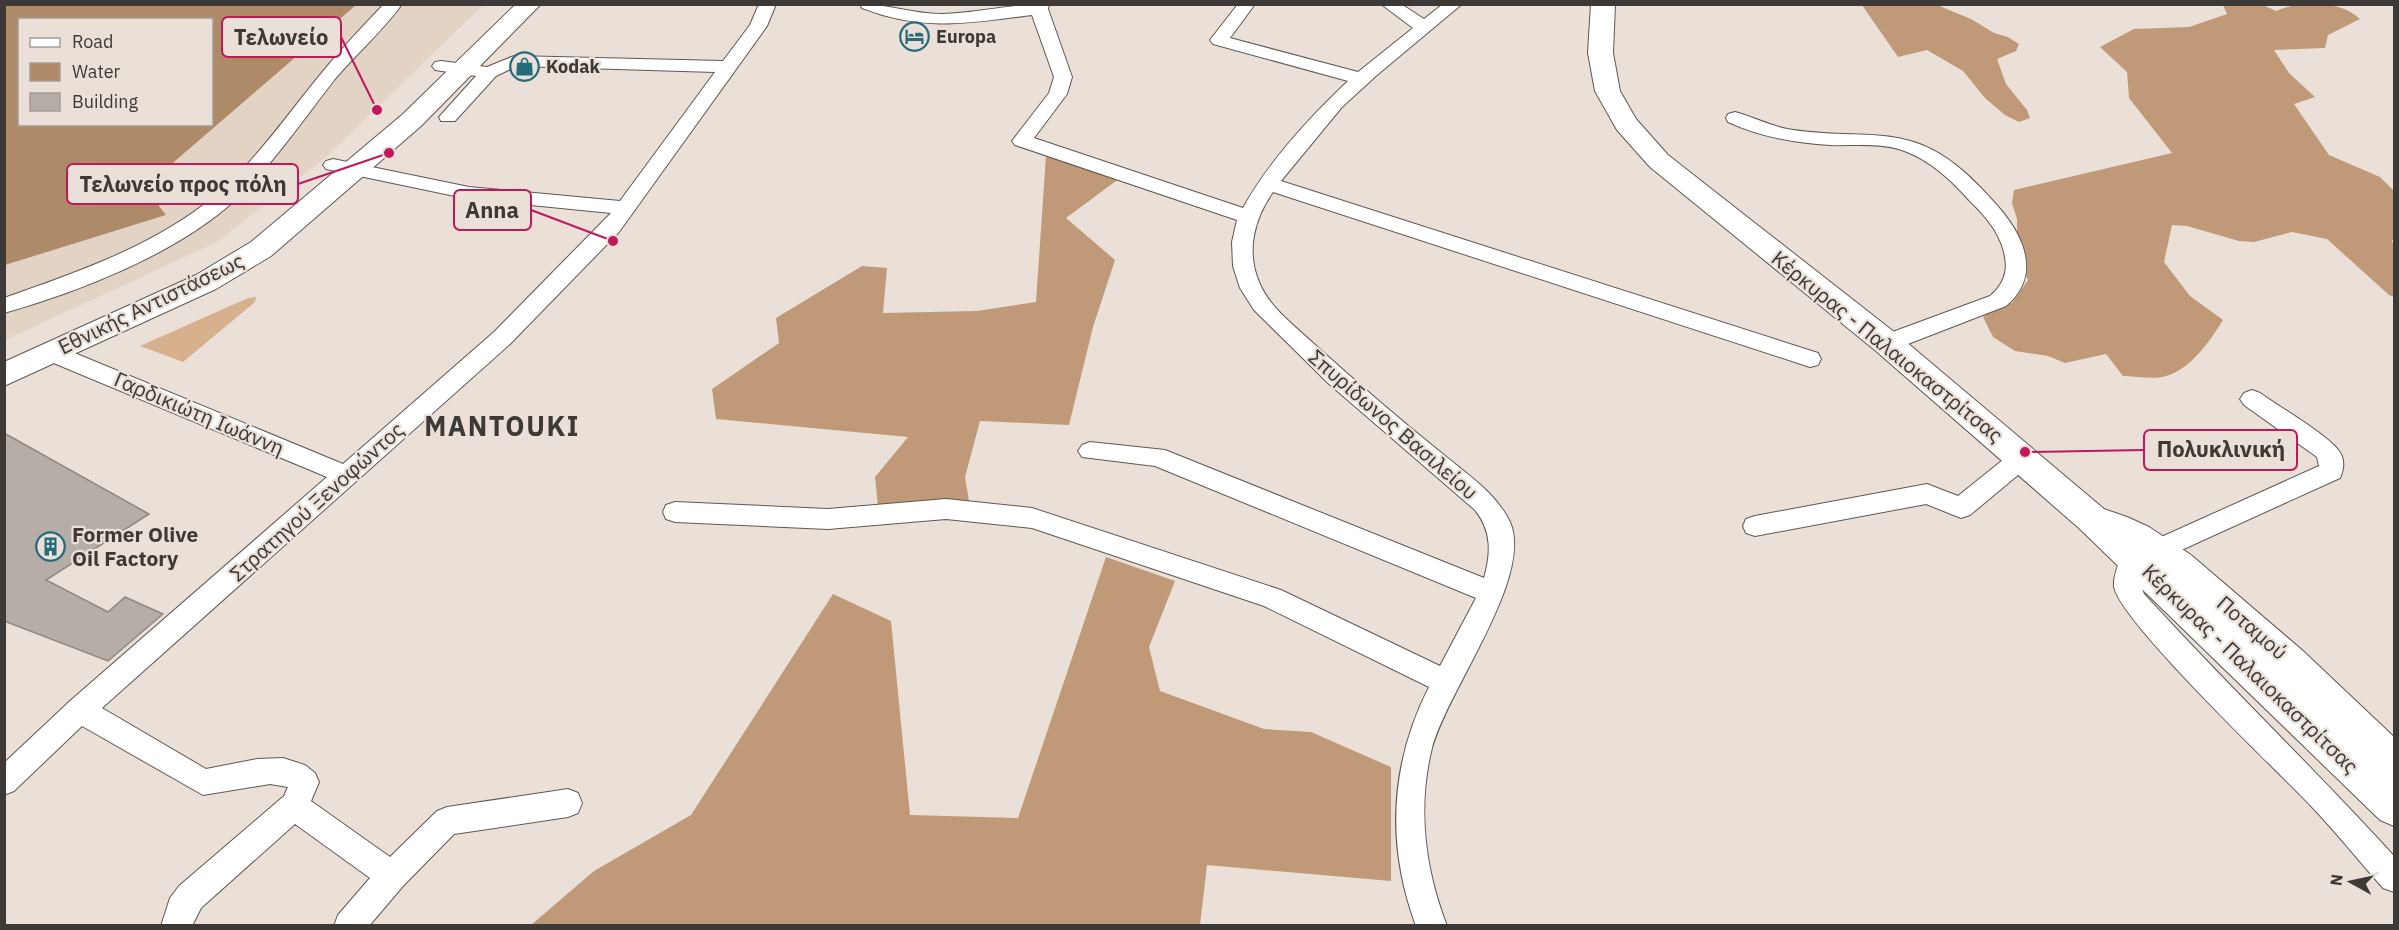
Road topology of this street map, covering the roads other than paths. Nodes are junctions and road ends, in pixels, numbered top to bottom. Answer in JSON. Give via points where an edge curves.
{"nodes":[{"id":1,"x":394,"y":4,"type":"edge"},
{"id":2,"x":505,"y":4,"type":"edge"},
{"id":3,"x":530,"y":4,"type":"edge"},
{"id":4,"x":768,"y":4,"type":"edge"},
{"id":5,"x":868,"y":4,"type":"edge"},
{"id":6,"x":1247,"y":4,"type":"edge"},
{"id":7,"x":1389,"y":4,"type":"edge"},
{"id":8,"x":1454,"y":4,"type":"edge"},
{"id":9,"x":1603,"y":4,"type":"edge"},
{"id":10,"x":1040,"y":7,"type":"edge"},
{"id":11,"x":1425,"y":28,"type":"junction"},
{"id":12,"x":727,"y":68,"type":"junction"},
{"id":13,"x":465,"y":69,"type":"junction"},
{"id":14,"x":1361,"y":80,"type":"junction"},
{"id":15,"x":448,"y":117,"type":"dead end"},
{"id":16,"x":1735,"y":118,"type":"dead end"},
{"id":17,"x":345,"y":168,"type":"junction"},
{"id":18,"x":1268,"y":184,"type":"junction"},
{"id":19,"x":624,"y":208,"type":"junction"},
{"id":20,"x":1248,"y":216,"type":"junction"},
{"id":21,"x":4,"y":306,"type":"edge"},
{"id":22,"x":87,"y":326,"type":"junction"},
{"id":23,"x":1887,"y":343,"type":"junction"},
{"id":24,"x":51,"y":353,"type":"junction"},
{"id":25,"x":4,"y":354,"type":"edge"},
{"id":26,"x":1810,"y":359,"type":"dead end"},
{"id":27,"x":4,"y":375,"type":"edge"},
{"id":28,"x":2252,"y":399,"type":"dead end"},
{"id":29,"x":1090,"y":451,"type":"dead end"},
{"id":30,"x":2022,"y":458,"type":"junction"},
{"id":31,"x":346,"y":476,"type":"junction"},
{"id":32,"x":675,"y":512,"type":"dead end"},
{"id":33,"x":1755,"y":526,"type":"dead end"},
{"id":34,"x":2145,"y":554,"type":"junction"},
{"id":35,"x":1492,"y":593,"type":"junction"},
{"id":36,"x":1446,"y":683,"type":"junction"},
{"id":37,"x":80,"y":710,"type":"junction"},
{"id":38,"x":2394,"y":763,"type":"edge"},
{"id":39,"x":4,"y":782,"type":"edge"},
{"id":40,"x":568,"y":803,"type":"dead end"},
{"id":41,"x":294,"y":806,"type":"junction"},
{"id":42,"x":2394,"y":807,"type":"edge"},
{"id":43,"x":392,"y":876,"type":"junction"},
{"id":44,"x":2394,"y":879,"type":"edge"},
{"id":45,"x":176,"y":926,"type":"edge"},
{"id":46,"x":349,"y":926,"type":"edge"},
{"id":47,"x":1432,"y":926,"type":"edge"}],
"edges":[{"from":1,"to":21,"type":"street","via":[[335,67],[258,165],[211,210],[138,253]]},
{"from":2,"to":13,"type":"main road","name":"Εθνικής Αντιστάσεως"},
{"from":3,"to":13,"type":"main road","name":"Εθνικής Αντιστάσεως"},
{"from":4,"to":12,"type":"street","name":"Στρατηγού Ξενοφώντος","via":[[758,26]]},
{"from":5,"to":10,"type":"street","via":[[902,16],[926,18],[979,16]]},
{"from":6,"to":14,"type":"street","via":[[1219,40]]},
{"from":7,"to":11,"type":"street"},
{"from":8,"to":11,"type":"street","name":"Σπυρίδωνος Βασιλείου"},
{"from":9,"to":23,"type":"main road","name":"Κέρκυρας - Παλαιοκαστρίτσας","via":[[1599,51],[1602,76],[1614,106],[1636,138],[1671,172]]},
{"from":10,"to":20,"type":"street","via":[[1063,77],[1058,94],[1022,141]]},
{"from":11,"to":14,"type":"street","name":"Σπυρίδωνος Βασιλείου"},
{"from":12,"to":13,"type":"street","via":[[524,60]]},
{"from":12,"to":19,"type":"street","name":"Στρατηγού Ξενοφώντος"},
{"from":13,"to":15,"type":"street"},
{"from":13,"to":17,"type":"main road","name":"Εθνικής Αντιστάσεως"},
{"from":14,"to":18,"type":"street","name":"Σπυρίδωνος Βασιλείου","via":[[1317,122]]},
{"from":16,"to":23,"type":"street","via":[[1784,135],[1876,140],[1913,147],[1962,180],[2009,236],[2016,254],[2016,277],[2011,291],[1998,301]]},
{"from":17,"to":19,"type":"street","via":[[468,193]]},
{"from":17,"to":22,"type":"main road","name":"Εθνικής Αντιστάσεως","via":[[212,259]]},
{"from":18,"to":20,"type":"street","name":"Σπυρίδωνος Βασιλείου"},
{"from":18,"to":26,"type":"street"},
{"from":19,"to":31,"type":"street","name":"Στρατηγού Ξενοφώντος","via":[[612,227],[502,338]]},
{"from":20,"to":35,"type":"street","name":"Σπυρίδωνος Βασιλείου","via":[[1243,236],[1244,261],[1250,287],[1263,306],[1348,388],[1473,494],[1494,517],[1501,533],[1502,555]]},
{"from":22,"to":24,"type":"main road","name":"Εθνικής Αντιστάσεως"},
{"from":22,"to":25,"type":"main road","name":"Εθνικής Αντιστάσεως"},
{"from":23,"to":30,"type":"main road","name":"Κέρκυρας - Παλαιοκαστρίτσας"},
{"from":24,"to":27,"type":"main road","name":"Εθνικής Αντιστάσεως"},
{"from":24,"to":31,"type":"street","name":"Γαρδικιώτη Ιωάννη"},
{"from":28,"to":34,"type":"street","via":[[2325,451],[2331,459],[2331,471]]},
{"from":29,"to":35,"type":"street","via":[[1156,457]]},
{"from":30,"to":33,"type":"street","via":[[1961,508],[1927,494]]},
{"from":30,"to":34,"type":"main road","name":"Κέρκυρας - Παλαιοκαστρίτσας","via":[[2092,519]]},
{"from":31,"to":37,"type":"street","name":"Στρατηγού Ξενοφώντος"},
{"from":32,"to":36,"type":"street","via":[[828,519],[946,509],[1032,518],[1272,597]]},
{"from":34,"to":38,"type":"main road","name":"Ποταμού","via":[[2215,595],[2338,705]]},
{"from":34,"to":42,"type":"main road","name":"Κέρκυρας - Παλαιοκαστρίτσας"},
{"from":34,"to":44,"type":"street","via":[[2127,586],[2135,602],[2204,679],[2322,797]]},
{"from":35,"to":36,"type":"street","name":"Σπυρίδωνος Βασιλείου"},
{"from":36,"to":47,"type":"street","name":"Σπυρίδωνος Βασιλείου","via":[[1420,741],[1411,802],[1411,851]]},
{"from":37,"to":39,"type":"street","name":"Στρατηγού Ξενοφώντος"},
{"from":37,"to":41,"type":"street","via":[[203,782],[284,770],[296,773],[305,782]]},
{"from":40,"to":43,"type":"street","via":[[447,821]]},
{"from":41,"to":43,"type":"street"},
{"from":41,"to":45,"type":"street","via":[[190,897]]},
{"from":43,"to":46,"type":"street"}]}
